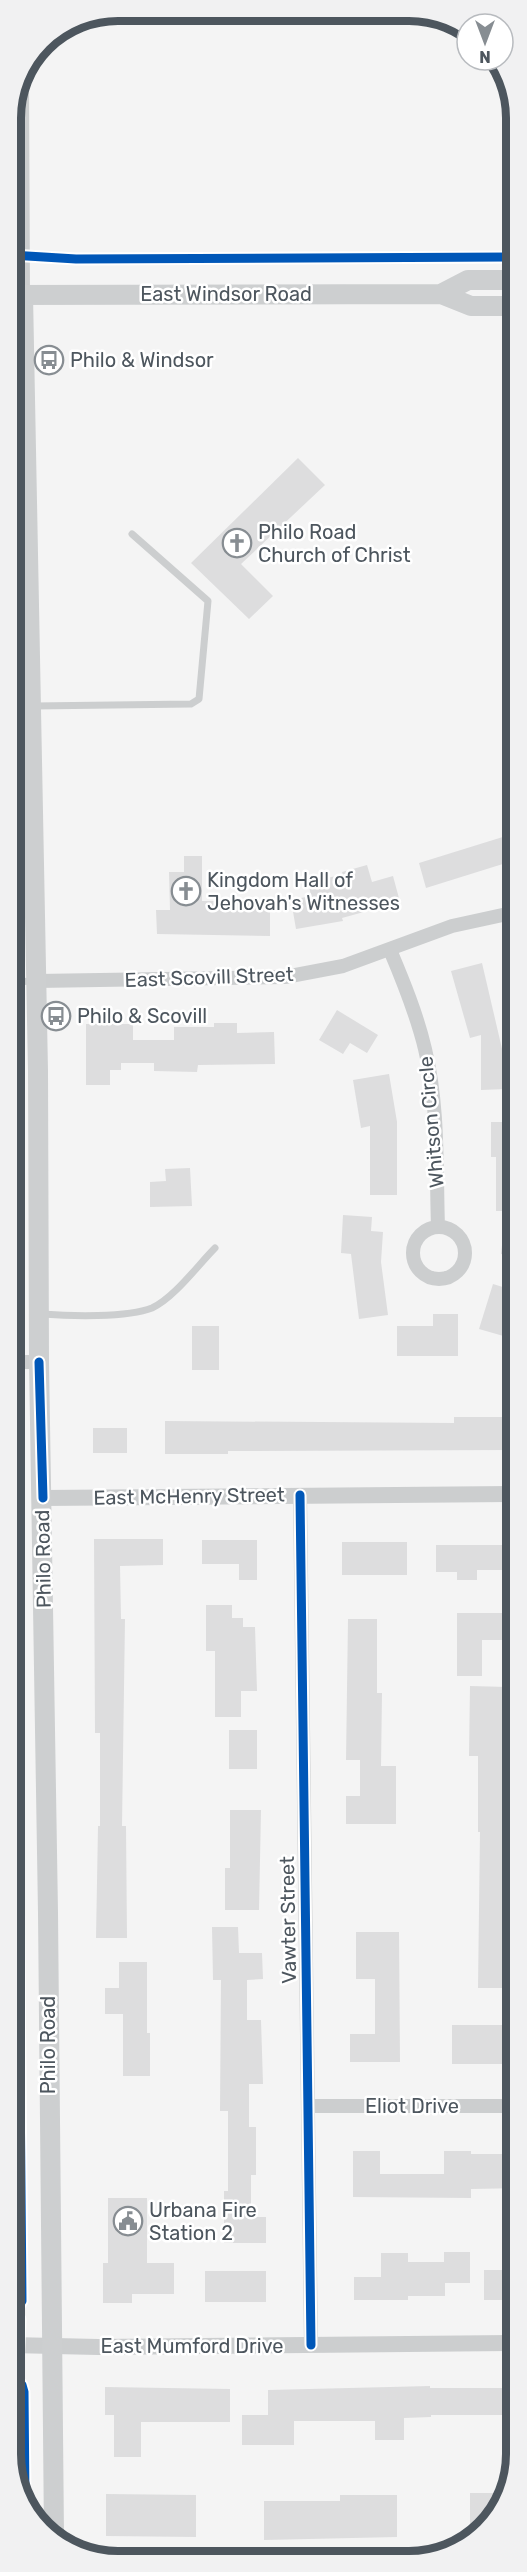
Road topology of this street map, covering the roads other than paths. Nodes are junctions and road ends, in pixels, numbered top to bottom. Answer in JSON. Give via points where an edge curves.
{"nodes":[{"id":1,"x":21,"y":109,"type":"edge"},
{"id":2,"x":21,"y":128,"type":"edge"},
{"id":3,"x":506,"y":280,"type":"edge"},
{"id":4,"x":441,"y":294,"type":"junction"},
{"id":5,"x":21,"y":295,"type":"edge"},
{"id":6,"x":506,"y":306,"type":"edge"},
{"id":7,"x":132,"y":534,"type":"dead end"},
{"id":8,"x":21,"y":623,"type":"edge"},
{"id":9,"x":32,"y":706,"type":"junction"},
{"id":10,"x":506,"y":914,"type":"edge"},
{"id":11,"x":390,"y":950,"type":"junction"},
{"id":12,"x":37,"y":981,"type":"junction"},
{"id":13,"x":21,"y":982,"type":"edge"},
{"id":14,"x":438,"y":1227,"type":"dead end"},
{"id":15,"x":215,"y":1248,"type":"dead end"},
{"id":16,"x":39,"y":1314,"type":"junction"},
{"id":17,"x":21,"y":1362,"type":"edge"},
{"id":18,"x":39,"y":1362,"type":"junction"},
{"id":19,"x":506,"y":1494,"type":"edge"},
{"id":20,"x":300,"y":1495,"type":"junction"},
{"id":21,"x":43,"y":1498,"type":"junction"},
{"id":22,"x":308,"y":2106,"type":"junction"},
{"id":23,"x":506,"y":2106,"type":"edge"},
{"id":24,"x":506,"y":2343,"type":"edge"},
{"id":25,"x":21,"y":2345,"type":"edge"},
{"id":26,"x":311,"y":2345,"type":"junction"},
{"id":27,"x":51,"y":2346,"type":"junction"},
{"id":28,"x":54,"y":2526,"type":"edge"}],
"edges":[{"from":1,"to":2,"type":"street"},
{"from":3,"to":4,"type":"main road","name":"East Windsor Road","via":[[468,280]]},
{"from":4,"to":5,"type":"main road","name":"East Windsor Road"},
{"from":4,"to":6,"type":"main road","name":"East Windsor Road","via":[[471,306]]},
{"from":7,"to":9,"type":"lane","via":[[208,601],[199,699],[191,704]]},
{"from":8,"to":9,"type":"main road","name":"Philo Road"},
{"from":9,"to":12,"type":"main road","name":"Philo Road"},
{"from":10,"to":11,"type":"street","name":"East Scovill Street","via":[[452,926]]},
{"from":11,"to":12,"type":"street","name":"East Scovill Street","via":[[344,966],[285,977]]},
{"from":11,"to":14,"type":"street","name":"Whitson Circle","via":[[416,1014],[426,1051],[436,1144]]},
{"from":12,"to":13,"type":"lane"},
{"from":12,"to":16,"type":"main road","name":"Philo Road"},
{"from":15,"to":16,"type":"lane","via":[[169,1296],[152,1308]]},
{"from":16,"to":18,"type":"main road","name":"Philo Road"},
{"from":17,"to":18,"type":"street"},
{"from":18,"to":21,"type":"main road","name":"Philo Road"},
{"from":19,"to":20,"type":"street","name":"East McHenry Street"},
{"from":20,"to":21,"type":"street","name":"East McHenry Street"},
{"from":20,"to":22,"type":"street","name":"Vawter Street"},
{"from":21,"to":27,"type":"main road","name":"Philo Road"},
{"from":22,"to":23,"type":"street","name":"Eliot Drive"},
{"from":22,"to":26,"type":"street","name":"Vawter Street"},
{"from":24,"to":26,"type":"street","name":"East Mumford Drive"},
{"from":25,"to":27,"type":"street","name":"East Mumford Drive"},
{"from":26,"to":27,"type":"street","name":"East Mumford Drive"},
{"from":27,"to":28,"type":"main road","name":"Philo Road"}]}
